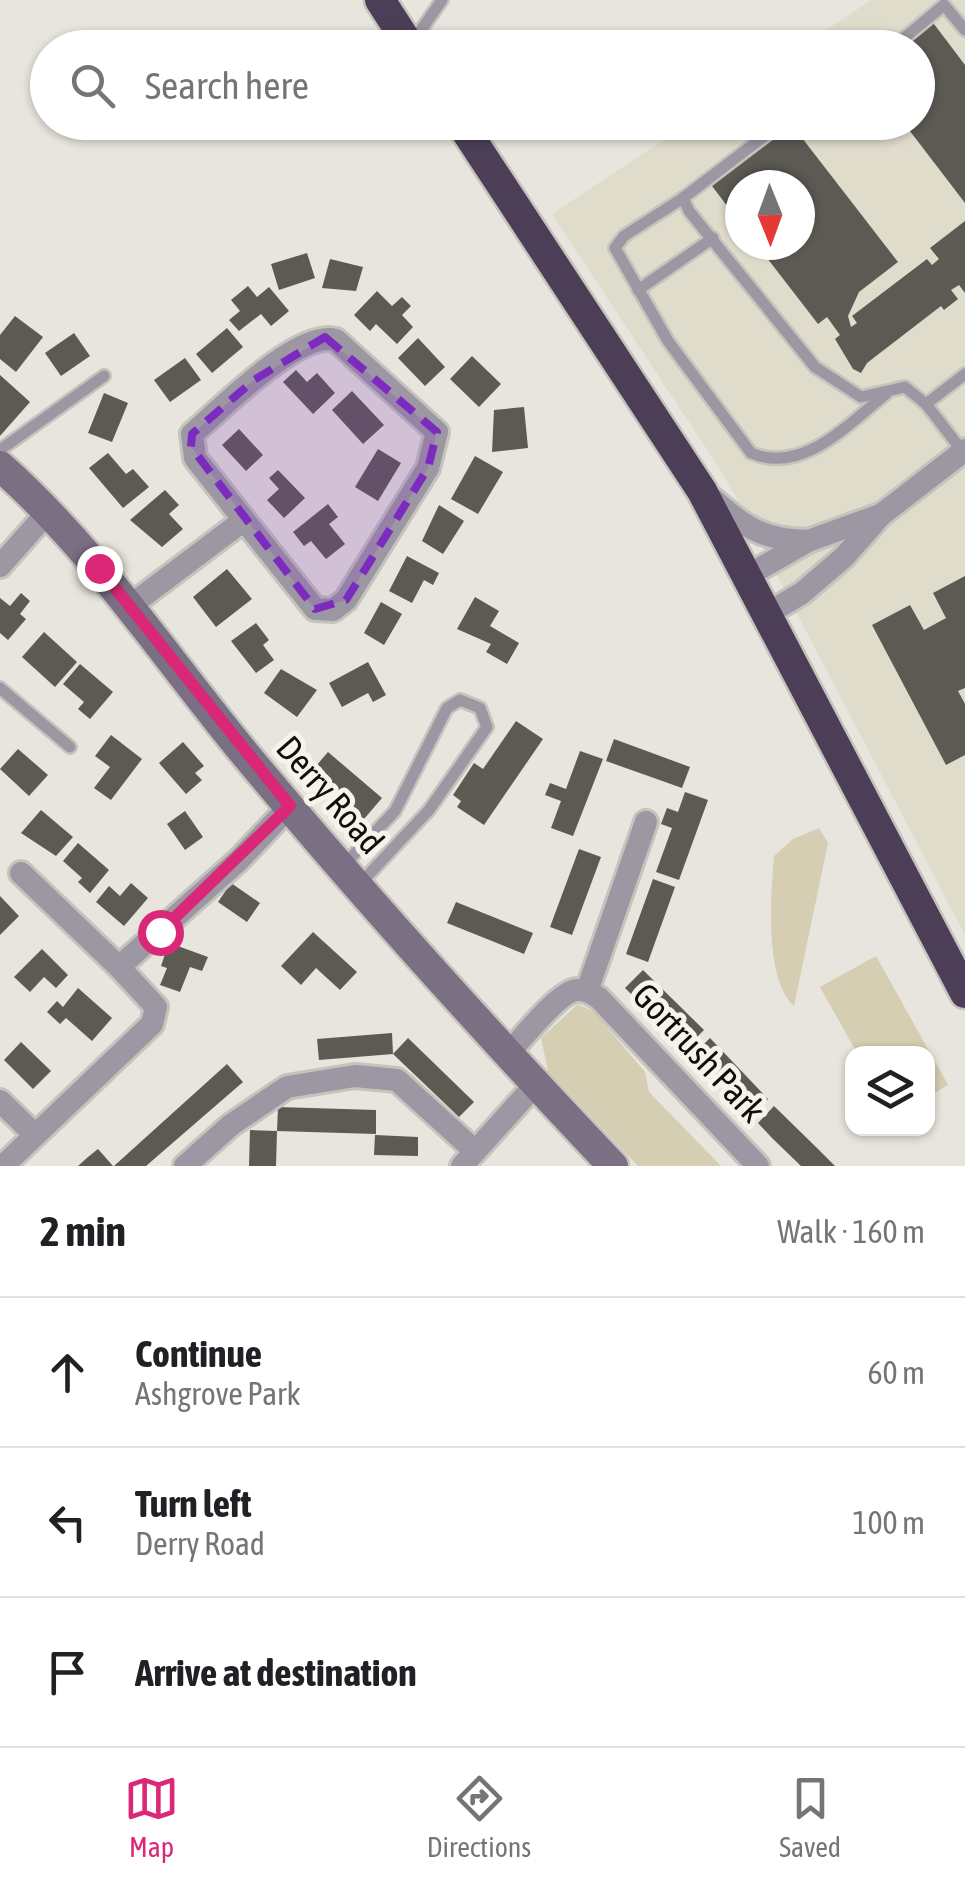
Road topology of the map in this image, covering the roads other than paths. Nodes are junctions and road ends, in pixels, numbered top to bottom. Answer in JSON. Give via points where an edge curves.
{"nodes":[{"id":1,"x":380,"y":0,"type":"edge"},
{"id":2,"x":442,"y":0,"type":"edge"},
{"id":3,"x":399,"y":30,"type":"edge"},
{"id":4,"x":422,"y":30,"type":"edge"},
{"id":5,"x":914,"y":30,"type":"edge"},
{"id":6,"x":965,"y":30,"type":"edge"},
{"id":7,"x":472,"y":140,"type":"edge"},
{"id":8,"x":759,"y":140,"type":"edge"},
{"id":9,"x":682,"y":198,"type":"junction"},
{"id":10,"x":712,"y":238,"type":"junction"},
{"id":11,"x":638,"y":290,"type":"junction"},
{"id":12,"x":965,"y":374,"type":"edge"},
{"id":13,"x":104,"y":376,"type":"dead end"},
{"id":14,"x":890,"y":390,"type":"junction"},
{"id":15,"x":926,"y":404,"type":"junction"},
{"id":16,"x":0,"y":450,"type":"edge"},
{"id":17,"x":964,"y":451,"type":"edge"},
{"id":18,"x":0,"y":466,"type":"edge"},
{"id":19,"x":702,"y":490,"type":"junction"},
{"id":20,"x":46,"y":513,"type":"junction"},
{"id":21,"x":881,"y":515,"type":"junction"},
{"id":22,"x":244,"y":520,"type":"junction"},
{"id":23,"x":808,"y":541,"type":"junction"},
{"id":24,"x":0,"y":566,"type":"edge"},
{"id":25,"x":747,"y":576,"type":"junction"},
{"id":26,"x":130,"y":606,"type":"junction"},
{"id":27,"x":767,"y":614,"type":"junction"},
{"id":28,"x":0,"y":688,"type":"edge"},
{"id":29,"x":70,"y":747,"type":"dead end"},
{"id":30,"x":290,"y":806,"type":"junction"},
{"id":31,"x":395,"y":811,"type":"junction"},
{"id":32,"x":646,"y":822,"type":"dead end"},
{"id":33,"x":414,"y":826,"type":"junction"},
{"id":34,"x":21,"y":872,"type":"dead end"},
{"id":35,"x":350,"y":876,"type":"junction"},
{"id":36,"x":118,"y":968,"type":"junction"},
{"id":37,"x":587,"y":991,"type":"junction"},
{"id":38,"x":965,"y":993,"type":"edge"},
{"id":39,"x":507,"y":1055,"type":"junction"},
{"id":40,"x":535,"y":1085,"type":"junction"},
{"id":41,"x":0,"y":1102,"type":"edge"},
{"id":42,"x":34,"y":1134,"type":"junction"},
{"id":43,"x":469,"y":1159,"type":"edge"},
{"id":44,"x":4,"y":1166,"type":"edge"},
{"id":45,"x":185,"y":1166,"type":"edge"},
{"id":46,"x":613,"y":1166,"type":"edge"},
{"id":47,"x":758,"y":1166,"type":"edge"}],
"edges":[{"from":1,"to":3,"type":"highway"},
{"from":2,"to":4,"type":"lane"},
{"from":5,"to":6,"type":"lane","via":[[944,5]]},
{"from":7,"to":19,"type":"highway"},
{"from":8,"to":9,"type":"lane"},
{"from":9,"to":10,"type":"lane"},
{"from":9,"to":11,"type":"lane","via":[[614,244]]},
{"from":10,"to":11,"type":"lane"},
{"from":10,"to":14,"type":"lane","via":[[816,368],[861,397]]},
{"from":11,"to":14,"type":"lane","via":[[751,453],[771,462],[816,449]]},
{"from":12,"to":15,"type":"lane"},
{"from":13,"to":16,"type":"lane"},
{"from":14,"to":15,"type":"lane","via":[[905,387]]},
{"from":15,"to":17,"type":"lane"},
{"from":17,"to":21,"type":"street"},
{"from":18,"to":20,"type":"main road","name":"Derry Road"},
{"from":19,"to":23,"type":"street","via":[[755,533]]},
{"from":19,"to":25,"type":"highway"},
{"from":20,"to":24,"type":"street"},
{"from":20,"to":26,"type":"main road","name":"Derry Road"},
{"from":21,"to":23,"type":"street"},
{"from":21,"to":27,"type":"street","via":[[844,557]]},
{"from":22,"to":22,"type":"street","via":[[315,609],[334,610],[428,468],[437,432],[336,340],[311,340],[192,434],[195,458]]},
{"from":22,"to":26,"type":"street"},
{"from":23,"to":25,"type":"street"},
{"from":25,"to":27,"type":"highway"},
{"from":26,"to":30,"type":"main road","name":"Derry Road"},
{"from":27,"to":38,"type":"highway"},
{"from":28,"to":29,"type":"lane"},
{"from":30,"to":35,"type":"main road","name":"Derry Road"},
{"from":30,"to":36,"type":"street"},
{"from":31,"to":33,"type":"lane"},
{"from":31,"to":33,"type":"lane","via":[[446,708],[460,700],[480,708],[486,728]]},
{"from":31,"to":35,"type":"lane"},
{"from":32,"to":37,"type":"street","name":"Gortrush Park"},
{"from":33,"to":35,"type":"lane"},
{"from":34,"to":36,"type":"street"},
{"from":35,"to":39,"type":"main road","name":"Derry Road"},
{"from":36,"to":42,"type":"street","via":[[156,1007],[156,1016]]},
{"from":37,"to":39,"type":"street","name":"Gortrush Park","via":[[563,996]]},
{"from":37,"to":47,"type":"street","name":"Gortrush Park"},
{"from":39,"to":40,"type":"main road","name":"Derry Road"},
{"from":40,"to":43,"type":"street"},
{"from":40,"to":46,"type":"main road","name":"Derry Road"},
{"from":41,"to":42,"type":"street"},
{"from":42,"to":44,"type":"street"},
{"from":43,"to":45,"type":"street","via":[[397,1080],[354,1076],[287,1087]]}]}
